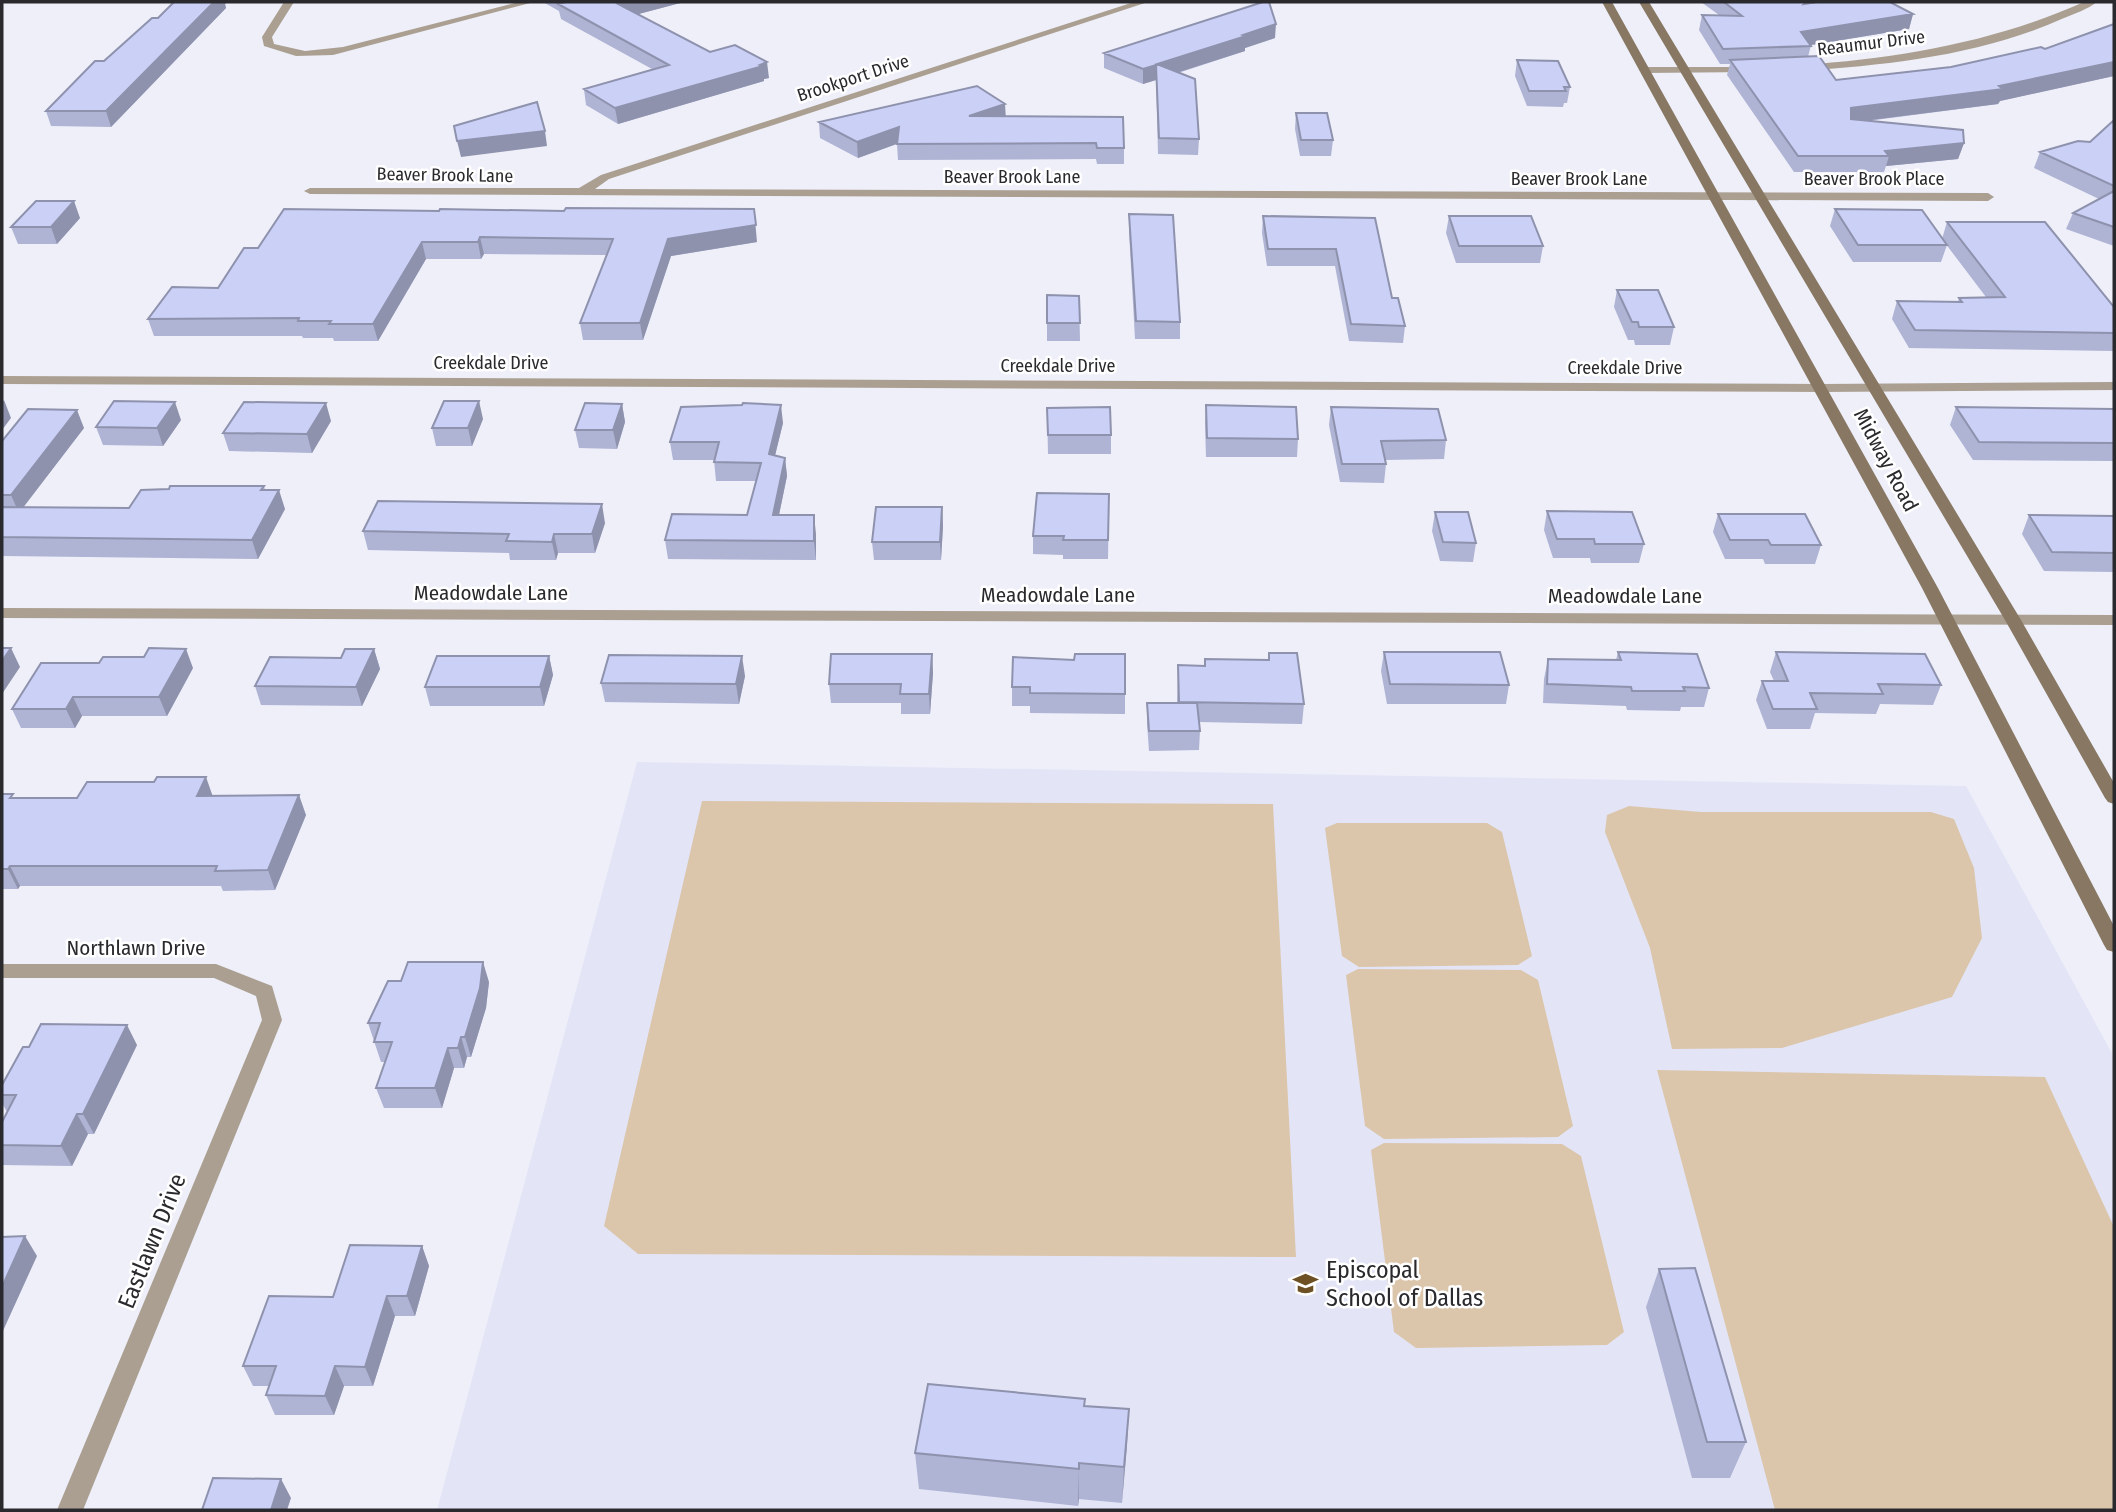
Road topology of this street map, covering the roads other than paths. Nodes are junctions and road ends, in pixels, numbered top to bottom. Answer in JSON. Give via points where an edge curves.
{"nodes":[{"id":1,"x":289,"y":2,"type":"edge"},
{"id":2,"x":530,"y":2,"type":"edge"},
{"id":3,"x":1143,"y":2,"type":"edge"},
{"id":4,"x":1607,"y":2,"type":"edge"},
{"id":5,"x":1644,"y":2,"type":"edge"},
{"id":6,"x":2092,"y":2,"type":"edge"},
{"id":7,"x":1793,"y":68,"type":"edge"},
{"id":8,"x":1758,"y":69,"type":"edge"},
{"id":9,"x":1644,"y":70,"type":"junction"},
{"id":10,"x":1685,"y":70,"type":"junction"},
{"id":11,"x":310,"y":191,"type":"dead end"},
{"id":12,"x":578,"y":194,"type":"junction"},
{"id":13,"x":1715,"y":197,"type":"junction"},
{"id":14,"x":1760,"y":197,"type":"junction"},
{"id":15,"x":1988,"y":197,"type":"dead end"},
{"id":16,"x":2,"y":380,"type":"edge"},
{"id":17,"x":2114,"y":386,"type":"edge"},
{"id":18,"x":1821,"y":388,"type":"junction"},
{"id":19,"x":1874,"y":388,"type":"junction"},
{"id":20,"x":2,"y":613,"type":"edge"},
{"id":21,"x":1946,"y":618,"type":"junction"},
{"id":22,"x":2013,"y":620,"type":"junction"},
{"id":23,"x":2114,"y":620,"type":"edge"},
{"id":24,"x":2114,"y":798,"type":"edge"},
{"id":25,"x":2114,"y":946,"type":"edge"},
{"id":26,"x":2,"y":971,"type":"edge"},
{"id":27,"x":265,"y":991,"type":"joint"},
{"id":28,"x":70,"y":1510,"type":"edge"}],
"edges":[{"from":1,"to":2,"type":"street","via":[[267,37],[269,46],[289,54],[343,50]]},
{"from":3,"to":12,"type":"street","name":"Brookport Drive","via":[[606,177]]},
{"from":4,"to":9,"type":"main road","name":"Midway Road"},
{"from":5,"to":10,"type":"main road","name":"Midway Road"},
{"from":6,"to":7,"type":"street","name":"Reaumur Drive","via":[[2030,29],[1946,51]]},
{"from":8,"to":10,"type":"street"},
{"from":9,"to":10,"type":"street"},
{"from":9,"to":13,"type":"main road","name":"Midway Road"},
{"from":10,"to":14,"type":"main road","name":"Midway Road"},
{"from":11,"to":12,"type":"street","name":"Beaver Brook Lane"},
{"from":12,"to":13,"type":"street","name":"Beaver Brook Lane"},
{"from":13,"to":14,"type":"street","name":"Beaver Brook Lane"},
{"from":13,"to":18,"type":"main road","name":"Midway Road"},
{"from":14,"to":15,"type":"street","name":"Beaver Brook Place"},
{"from":14,"to":19,"type":"main road","name":"Midway Road"},
{"from":16,"to":18,"type":"street","name":"Creekdale Drive"},
{"from":17,"to":19,"type":"street","name":"Creekdale Drive"},
{"from":18,"to":19,"type":"street","name":"Creekdale Drive"},
{"from":18,"to":21,"type":"main road","name":"Midway Road"},
{"from":19,"to":22,"type":"main road","name":"Midway Road"},
{"from":20,"to":21,"type":"street","name":"Meadowdale Lane"},
{"from":21,"to":22,"type":"street","name":"Meadowdale Lane"},
{"from":21,"to":25,"type":"main road","name":"Midway Road"},
{"from":22,"to":23,"type":"street","name":"Meadowdale Lane"},
{"from":22,"to":24,"type":"main road","name":"Midway Road"},
{"from":26,"to":27,"type":"street","name":"Northlawn Drive","via":[[216,971]]},
{"from":27,"to":28,"type":"street","name":"Eastlawn Drive","via":[[272,1020]]}]}
